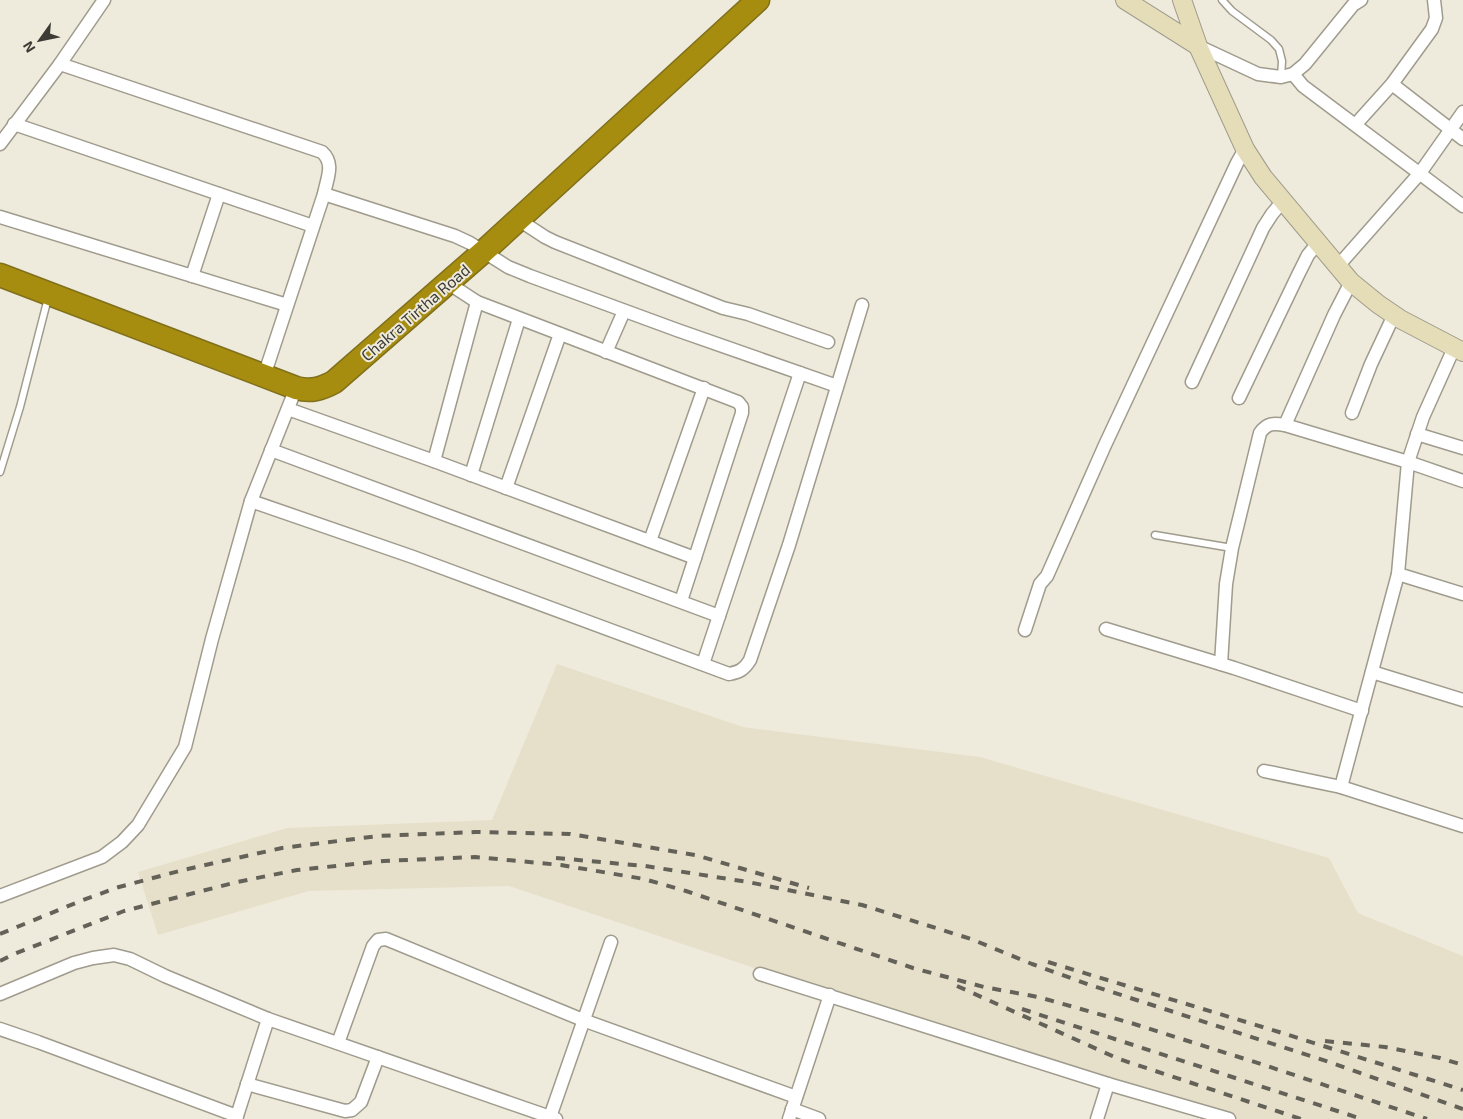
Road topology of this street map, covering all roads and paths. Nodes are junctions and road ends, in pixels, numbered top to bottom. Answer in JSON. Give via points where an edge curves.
{"nodes":[{"id":1,"x":104,"y":0,"type":"edge"},
{"id":2,"x":758,"y":0,"type":"edge"},
{"id":3,"x":1125,"y":0,"type":"edge"},
{"id":4,"x":1182,"y":0,"type":"edge"},
{"id":5,"x":1222,"y":0,"type":"edge"},
{"id":6,"x":1361,"y":0,"type":"edge"},
{"id":7,"x":1434,"y":0,"type":"edge"},
{"id":8,"x":1198,"y":46,"type":"junction"},
{"id":9,"x":60,"y":64,"type":"junction"},
{"id":10,"x":1287,"y":76,"type":"junction"},
{"id":11,"x":1392,"y":84,"type":"junction"},
{"id":12,"x":1463,"y":112,"type":"edge"},
{"id":13,"x":14,"y":124,"type":"junction"},
{"id":14,"x":1356,"y":124,"type":"junction"},
{"id":15,"x":1450,"y":129,"type":"junction"},
{"id":16,"x":1463,"y":139,"type":"edge"},
{"id":17,"x":0,"y":144,"type":"edge"},
{"id":18,"x":1245,"y":149,"type":"junction"},
{"id":19,"x":1420,"y":172,"type":"junction"},
{"id":20,"x":220,"y":194,"type":"junction"},
{"id":21,"x":324,"y":194,"type":"junction"},
{"id":22,"x":1283,"y":201,"type":"junction"},
{"id":23,"x":1463,"y":206,"type":"edge"},
{"id":24,"x":0,"y":217,"type":"edge"},
{"id":25,"x":519,"y":220,"type":"junction"},
{"id":26,"x":313,"y":226,"type":"junction"},
{"id":27,"x":1318,"y":243,"type":"junction"},
{"id":28,"x":483,"y":252,"type":"junction"},
{"id":29,"x":1338,"y":266,"type":"junction"},
{"id":30,"x":0,"y":275,"type":"edge"},
{"id":31,"x":192,"y":276,"type":"junction"},
{"id":32,"x":1351,"y":282,"type":"junction"},
{"id":33,"x":448,"y":283,"type":"junction"},
{"id":34,"x":48,"y":294,"type":"junction"},
{"id":35,"x":477,"y":302,"type":"junction"},
{"id":36,"x":287,"y":305,"type":"junction"},
{"id":37,"x":862,"y":305,"type":"dead end"},
{"id":38,"x":624,"y":311,"type":"junction"},
{"id":39,"x":1394,"y":315,"type":"junction"},
{"id":40,"x":519,"y":319,"type":"junction"},
{"id":41,"x":560,"y":334,"type":"junction"},
{"id":42,"x":828,"y":342,"type":"dead end"},
{"id":43,"x":1459,"y":350,"type":"edge"},
{"id":44,"x":606,"y":352,"type":"junction"},
{"id":45,"x":800,"y":373,"type":"junction"},
{"id":46,"x":264,"y":376,"type":"junction"},
{"id":47,"x":1192,"y":382,"type":"dead end"},
{"id":48,"x":837,"y":386,"type":"junction"},
{"id":49,"x":296,"y":388,"type":"junction"},
{"id":50,"x":704,"y":388,"type":"junction"},
{"id":51,"x":1239,"y":398,"type":"dead end"},
{"id":52,"x":288,"y":409,"type":"junction"},
{"id":53,"x":1352,"y":413,"type":"dead end"},
{"id":54,"x":1285,"y":425,"type":"junction"},
{"id":55,"x":1417,"y":434,"type":"junction"},
{"id":56,"x":1462,"y":446,"type":"edge"},
{"id":57,"x":271,"y":450,"type":"junction"},
{"id":58,"x":434,"y":461,"type":"junction"},
{"id":59,"x":1408,"y":462,"type":"junction"},
{"id":60,"x":0,"y":472,"type":"edge"},
{"id":61,"x":471,"y":474,"type":"junction"},
{"id":62,"x":1463,"y":481,"type":"edge"},
{"id":63,"x":506,"y":488,"type":"junction"},
{"id":64,"x":251,"y":502,"type":"junction"},
{"id":65,"x":1155,"y":534,"type":"dead end"},
{"id":66,"x":650,"y":541,"type":"junction"},
{"id":67,"x":1232,"y":548,"type":"junction"},
{"id":68,"x":695,"y":558,"type":"junction"},
{"id":69,"x":1398,"y":574,"type":"junction"},
{"id":70,"x":1463,"y":594,"type":"edge"},
{"id":71,"x":681,"y":602,"type":"junction"},
{"id":72,"x":719,"y":616,"type":"junction"},
{"id":73,"x":1106,"y":629,"type":"dead end"},
{"id":74,"x":1026,"y":630,"type":"dead end"},
{"id":75,"x":703,"y":664,"type":"junction"},
{"id":76,"x":1221,"y":664,"type":"junction"},
{"id":77,"x":1372,"y":672,"type":"junction"},
{"id":78,"x":1463,"y":700,"type":"edge"},
{"id":79,"x":1362,"y":711,"type":"junction"},
{"id":80,"x":1264,"y":771,"type":"dead end"},
{"id":81,"x":1341,"y":787,"type":"junction"},
{"id":82,"x":1463,"y":826,"type":"edge"},
{"id":83,"x":0,"y":896,"type":"edge"},
{"id":84,"x":611,"y":942,"type":"dead end"},
{"id":85,"x":760,"y":974,"type":"dead end"},
{"id":86,"x":0,"y":994,"type":"edge"},
{"id":87,"x":830,"y":995,"type":"junction"},
{"id":88,"x":268,"y":1019,"type":"junction"},
{"id":89,"x":583,"y":1020,"type":"junction"},
{"id":90,"x":0,"y":1029,"type":"edge"},
{"id":91,"x":338,"y":1043,"type":"junction"},
{"id":92,"x":378,"y":1057,"type":"junction"},
{"id":93,"x":247,"y":1084,"type":"junction"},
{"id":94,"x":1108,"y":1084,"type":"junction"},
{"id":95,"x":792,"y":1108,"type":"edge"},
{"id":96,"x":526,"y":1114,"type":"edge"},
{"id":97,"x":236,"y":1118,"type":"edge"},
{"id":98,"x":553,"y":1118,"type":"edge"},
{"id":99,"x":820,"y":1119,"type":"edge"},
{"id":100,"x":1097,"y":1119,"type":"edge"},
{"id":101,"x":1229,"y":1119,"type":"edge"}],
"edges":[{"from":1,"to":9,"type":"street"},
{"from":2,"to":25,"type":"highway","name":"Chakra Tirtha Road"},
{"from":3,"to":8,"type":"main road"},
{"from":4,"to":8,"type":"main road"},
{"from":5,"to":10,"type":"lane","via":[[1279,49]]},
{"from":6,"to":10,"type":"street","via":[[1353,5],[1305,64]]},
{"from":7,"to":11,"type":"street","via":[[1436,18],[1432,29]]},
{"from":8,"to":10,"type":"street","via":[[1258,74]]},
{"from":8,"to":18,"type":"main road"},
{"from":9,"to":13,"type":"street"},
{"from":9,"to":21,"type":"street","via":[[322,152],[330,166]]},
{"from":10,"to":14,"type":"street"},
{"from":11,"to":14,"type":"street"},
{"from":11,"to":15,"type":"street"},
{"from":12,"to":15,"type":"street"},
{"from":13,"to":17,"type":"street"},
{"from":13,"to":20,"type":"street"},
{"from":14,"to":19,"type":"street"},
{"from":15,"to":16,"type":"street"},
{"from":15,"to":19,"type":"street"},
{"from":18,"to":22,"type":"main road"},
{"from":18,"to":74,"type":"street","via":[[1047,576],[1040,584]]},
{"from":19,"to":23,"type":"street"},
{"from":19,"to":29,"type":"street"},
{"from":20,"to":26,"type":"street"},
{"from":20,"to":31,"type":"street"},
{"from":21,"to":26,"type":"street"},
{"from":21,"to":28,"type":"street","via":[[455,236]]},
{"from":22,"to":27,"type":"main road"},
{"from":22,"to":47,"type":"street","via":[[1263,228]]},
{"from":24,"to":31,"type":"street"},
{"from":25,"to":28,"type":"highway","name":"Chakra Tirtha Road"},
{"from":25,"to":42,"type":"street","via":[[555,242],[723,308]]},
{"from":26,"to":36,"type":"street"},
{"from":27,"to":29,"type":"main road"},
{"from":27,"to":51,"type":"street","via":[[1298,274]]},
{"from":28,"to":33,"type":"highway","name":"Chakra Tirtha Road"},
{"from":28,"to":38,"type":"street","via":[[508,267]]},
{"from":29,"to":32,"type":"main road"},
{"from":30,"to":34,"type":"highway","name":"Chakra Tirtha Road"},
{"from":31,"to":36,"type":"street"},
{"from":32,"to":39,"type":"main road"},
{"from":32,"to":54,"type":"street"},
{"from":33,"to":35,"type":"street"},
{"from":33,"to":49,"type":"highway","name":"Chakra Tirtha Road","via":[[334,382],[308,391]]},
{"from":34,"to":46,"type":"highway","name":"Chakra Tirtha Road"},
{"from":34,"to":60,"type":"lane"},
{"from":35,"to":40,"type":"street"},
{"from":35,"to":58,"type":"street"},
{"from":36,"to":46,"type":"street"},
{"from":37,"to":48,"type":"street"},
{"from":38,"to":44,"type":"street"},
{"from":38,"to":45,"type":"street"},
{"from":39,"to":43,"type":"main road"},
{"from":39,"to":53,"type":"street"},
{"from":40,"to":41,"type":"street"},
{"from":40,"to":61,"type":"street"},
{"from":41,"to":44,"type":"street"},
{"from":41,"to":63,"type":"street"},
{"from":43,"to":55,"type":"street"},
{"from":44,"to":50,"type":"street"},
{"from":45,"to":48,"type":"street"},
{"from":45,"to":72,"type":"street"},
{"from":46,"to":49,"type":"highway","name":"Chakra Tirtha Road"},
{"from":48,"to":75,"type":"street","via":[[750,660],[745,668],[729,674]]},
{"from":49,"to":52,"type":"street"},
{"from":50,"to":66,"type":"street"},
{"from":50,"to":68,"type":"street","via":[[738,402],[742,413]]},
{"from":52,"to":57,"type":"street"},
{"from":52,"to":58,"type":"street"},
{"from":54,"to":59,"type":"street"},
{"from":54,"to":67,"type":"street","via":[[1269,424],[1260,433]]},
{"from":55,"to":56,"type":"street"},
{"from":55,"to":59,"type":"street"},
{"from":57,"to":64,"type":"street"},
{"from":57,"to":71,"type":"street"},
{"from":58,"to":61,"type":"street"},
{"from":59,"to":62,"type":"street"},
{"from":59,"to":69,"type":"street"},
{"from":61,"to":63,"type":"street"},
{"from":63,"to":66,"type":"street"},
{"from":64,"to":75,"type":"street","via":[[414,557]]},
{"from":64,"to":83,"type":"street","via":[[185,747],[138,826],[102,857]]},
{"from":65,"to":67,"type":"lane"},
{"from":66,"to":68,"type":"street"},
{"from":67,"to":76,"type":"street","via":[[1226,584]]},
{"from":68,"to":71,"type":"street"},
{"from":69,"to":70,"type":"street"},
{"from":69,"to":77,"type":"street"},
{"from":71,"to":72,"type":"street"},
{"from":72,"to":75,"type":"street"},
{"from":73,"to":76,"type":"street"},
{"from":76,"to":79,"type":"street"},
{"from":77,"to":78,"type":"street"},
{"from":77,"to":79,"type":"street"},
{"from":79,"to":81,"type":"street"},
{"from":80,"to":81,"type":"street"},
{"from":81,"to":82,"type":"street"},
{"from":84,"to":89,"type":"street"},
{"from":85,"to":87,"type":"street"},
{"from":86,"to":88,"type":"street","via":[[74,963],[114,955]]},
{"from":87,"to":94,"type":"street"},
{"from":87,"to":95,"type":"street"},
{"from":88,"to":91,"type":"street"},
{"from":88,"to":93,"type":"street"},
{"from":89,"to":91,"type":"street","via":[[386,939],[378,940],[373,946]]},
{"from":89,"to":95,"type":"street"},
{"from":89,"to":98,"type":"street"},
{"from":90,"to":97,"type":"street"},
{"from":91,"to":92,"type":"street"},
{"from":92,"to":93,"type":"street","via":[[361,1102],[352,1110],[345,1111]]},
{"from":92,"to":96,"type":"street"},
{"from":93,"to":97,"type":"street"},
{"from":94,"to":100,"type":"street"},
{"from":94,"to":101,"type":"street"},
{"from":95,"to":99,"type":"street"},
{"from":96,"to":98,"type":"street"}]}
